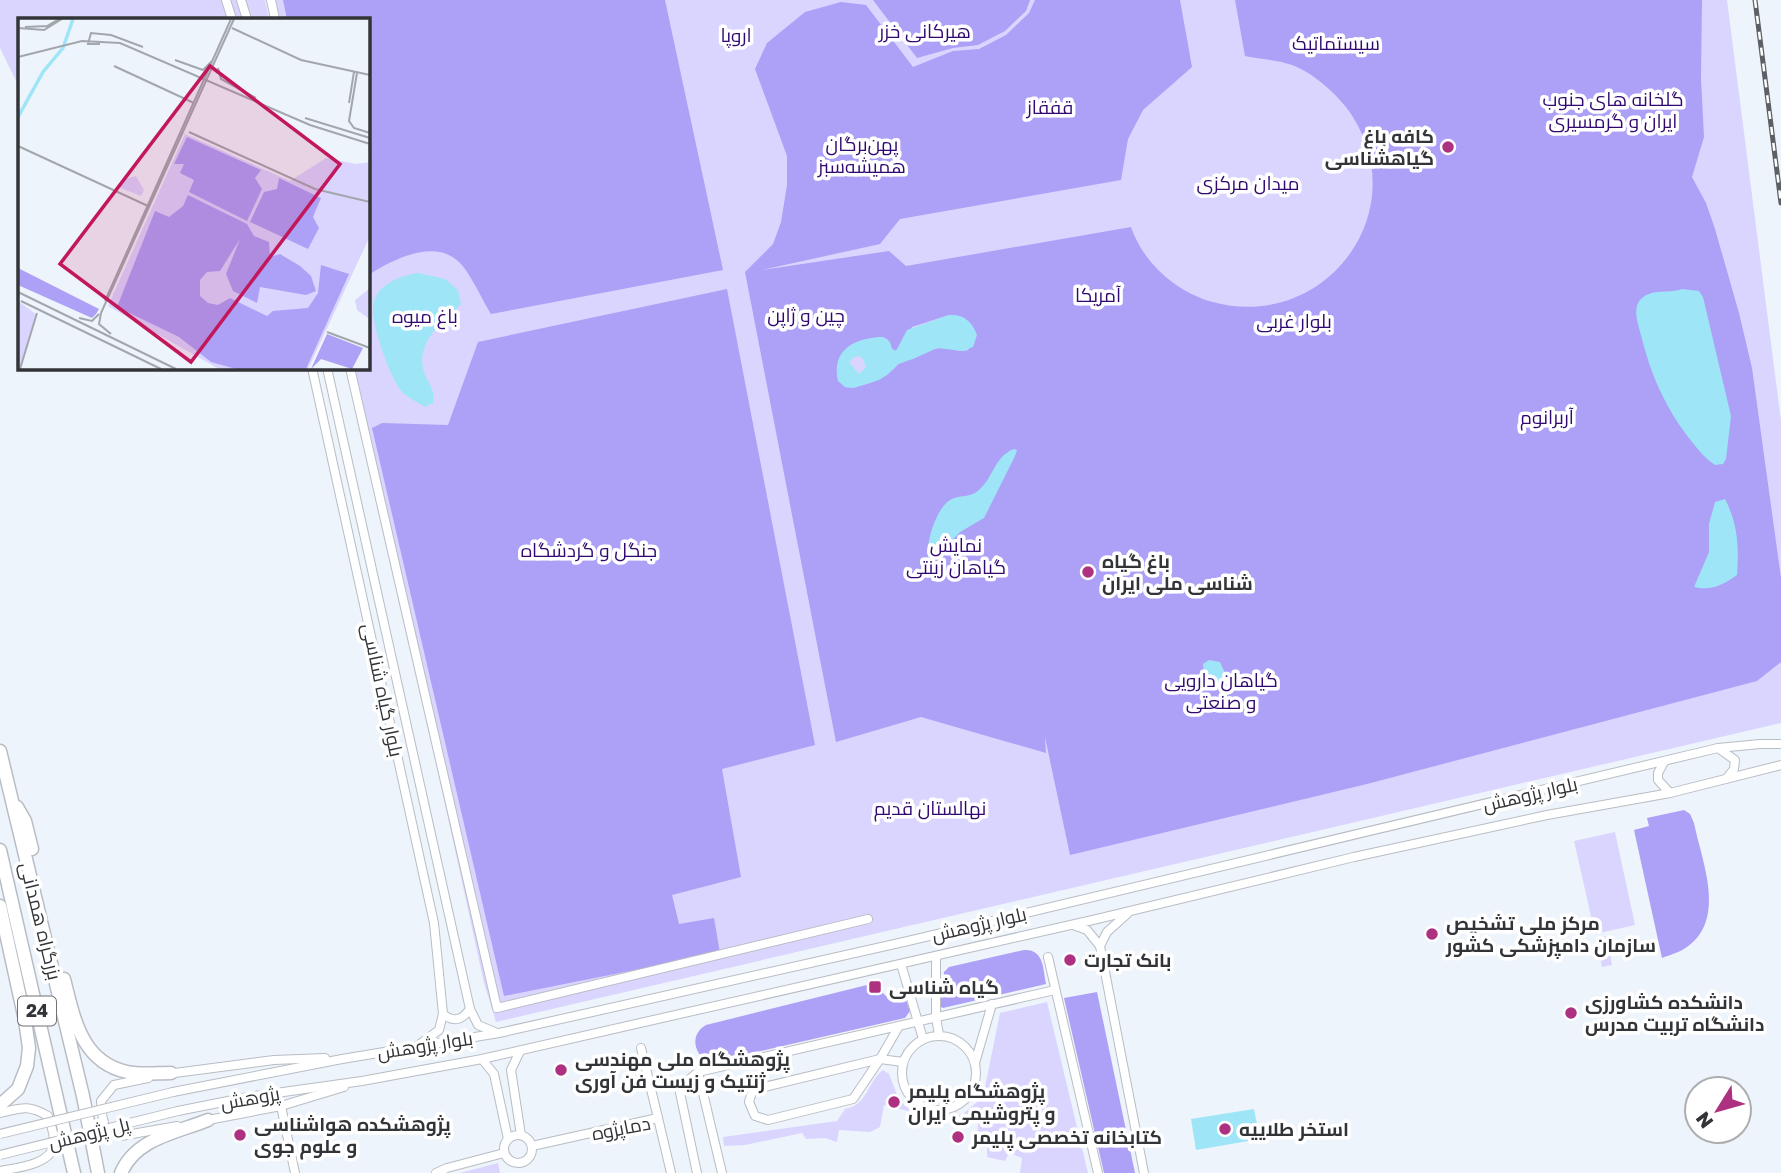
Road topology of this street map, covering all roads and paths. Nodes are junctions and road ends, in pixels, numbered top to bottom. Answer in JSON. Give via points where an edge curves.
{"nodes":[{"id":1,"x":226,"y":0,"type":"edge"},
{"id":2,"x":241,"y":0,"type":"edge"},
{"id":3,"x":271,"y":0,"type":"edge"},
{"id":4,"x":232,"y":18,"type":"edge"},
{"id":5,"x":247,"y":18,"type":"edge"},
{"id":6,"x":275,"y":18,"type":"edge"},
{"id":7,"x":312,"y":369,"type":"edge"},
{"id":8,"x":327,"y":369,"type":"edge"},
{"id":9,"x":351,"y":369,"type":"edge"},
{"id":10,"x":1781,"y":744,"type":"edge"},
{"id":11,"x":1718,"y":748,"type":"junction"},
{"id":12,"x":0,"y":751,"type":"edge"},
{"id":13,"x":1664,"y":762,"type":"junction"},
{"id":14,"x":1781,"y":765,"type":"edge"},
{"id":15,"x":1726,"y":779,"type":"junction"},
{"id":16,"x":8,"y":792,"type":"junction"},
{"id":17,"x":1670,"y":793,"type":"junction"},
{"id":18,"x":0,"y":850,"type":"edge"},
{"id":19,"x":0,"y":906,"type":"edge"},
{"id":20,"x":1132,"y":911,"type":"junction"},
{"id":21,"x":868,"y":919,"type":"dead end"},
{"id":22,"x":1072,"y":924,"type":"junction"},
{"id":23,"x":1100,"y":946,"type":"junction"},
{"id":24,"x":936,"y":956,"type":"junction"},
{"id":25,"x":1048,"y":957,"type":"dead end"},
{"id":26,"x":901,"y":964,"type":"junction"},
{"id":27,"x":1055,"y":990,"type":"junction"},
{"id":28,"x":992,"y":1004,"type":"junction"},
{"id":29,"x":470,"y":1009,"type":"junction"},
{"id":30,"x":443,"y":1014,"type":"junction"},
{"id":31,"x":936,"y":1017,"type":"junction"},
{"id":32,"x":918,"y":1021,"type":"junction"},
{"id":33,"x":899,"y":1026,"type":"junction"},
{"id":34,"x":499,"y":1033,"type":"junction"},
{"id":35,"x":939,"y":1035,"type":"junction"},
{"id":36,"x":923,"y":1040,"type":"junction"},
{"id":37,"x":413,"y":1048,"type":"junction"},
{"id":38,"x":641,"y":1048,"type":"dead end"},
{"id":39,"x":520,"y":1051,"type":"junction"},
{"id":40,"x":342,"y":1059,"type":"junction"},
{"id":41,"x":482,"y":1059,"type":"junction"},
{"id":42,"x":880,"y":1059,"type":"junction"},
{"id":43,"x":903,"y":1062,"type":"junction"},
{"id":44,"x":975,"y":1063,"type":"junction"},
{"id":45,"x":698,"y":1072,"type":"junction"},
{"id":46,"x":171,"y":1073,"type":"junction"},
{"id":47,"x":362,"y":1081,"type":"junction"},
{"id":48,"x":323,"y":1086,"type":"joint"},
{"id":49,"x":173,"y":1092,"type":"joint"},
{"id":50,"x":0,"y":1105,"type":"edge"},
{"id":51,"x":281,"y":1106,"type":"junction"},
{"id":52,"x":178,"y":1111,"type":"joint"},
{"id":53,"x":0,"y":1113,"type":"edge"},
{"id":54,"x":658,"y":1118,"type":"junction"},
{"id":55,"x":208,"y":1120,"type":"junction"},
{"id":56,"x":0,"y":1134,"type":"edge"},
{"id":57,"x":521,"y":1135,"type":"junction"},
{"id":58,"x":508,"y":1139,"type":"junction"},
{"id":59,"x":532,"y":1146,"type":"junction"},
{"id":60,"x":504,"y":1153,"type":"junction"},
{"id":61,"x":0,"y":1155,"type":"edge"},
{"id":62,"x":0,"y":1171,"type":"edge"},
{"id":63,"x":74,"y":1173,"type":"edge"},
{"id":64,"x":98,"y":1173,"type":"edge"},
{"id":65,"x":121,"y":1173,"type":"edge"},
{"id":66,"x":295,"y":1173,"type":"edge"},
{"id":67,"x":436,"y":1173,"type":"edge"},
{"id":68,"x":671,"y":1173,"type":"edge"},
{"id":69,"x":697,"y":1173,"type":"edge"},
{"id":70,"x":722,"y":1173,"type":"edge"},
{"id":71,"x":1098,"y":1173,"type":"edge"},
{"id":72,"x":1144,"y":1173,"type":"edge"}],
"edges":[{"from":1,"to":4,"type":"street"},
{"from":2,"to":5,"type":"street"},
{"from":3,"to":6,"type":"street"},
{"from":7,"to":30,"type":"street","name":"بلوار گیاه شناسی","via":[[433,923]]},
{"from":8,"to":29,"type":"street","name":"بلوار گیاه شناسی"},
{"from":9,"to":21,"type":"street","via":[[498,1008]]},
{"from":10,"to":11,"type":"street","name":"بلوار پژوهش"},
{"from":11,"to":13,"type":"street","name":"بلوار پژوهش"},
{"from":11,"to":15,"type":"street","via":[[1735,760]]},
{"from":12,"to":16,"type":"highway","name":"بزرگراه همدانی","number":"24"},
{"from":13,"to":17,"type":"street","via":[[1658,780]]},
{"from":13,"to":34,"type":"street","name":"بلوار پژوهش"},
{"from":14,"to":15,"type":"street","name":"بلوار پژوهش"},
{"from":15,"to":17,"type":"street","name":"بلوار پژوهش"},
{"from":16,"to":46,"type":"highway","via":[[25,821],[79,1033],[93,1055],[119,1069]]},
{"from":16,"to":64,"type":"highway","name":"بزرگراه همدانی","number":"24","via":[[39,908]]},
{"from":17,"to":20,"type":"street","name":"بلوار پژوهش","via":[[1534,817]]},
{"from":18,"to":63,"type":"highway","name":"بزرگراه همدانی","number":"24"},
{"from":19,"to":50,"type":"highway","via":[[29,1048],[18,1089]]},
{"from":20,"to":22,"type":"street","name":"بلوار پژوهش"},
{"from":20,"to":23,"type":"street","via":[[1107,932]]},
{"from":22,"to":23,"type":"street","via":[[1087,930]]},
{"from":22,"to":24,"type":"street","name":"بلوار پژوهش"},
{"from":23,"to":72,"type":"street"},
{"from":24,"to":26,"type":"street","name":"بلوار پژوهش"},
{"from":24,"to":31,"type":"street"},
{"from":25,"to":27,"type":"street"},
{"from":26,"to":32,"type":"street"},
{"from":26,"to":39,"type":"street","name":"بلوار پژوهش"},
{"from":27,"to":28,"type":"street"},
{"from":27,"to":71,"type":"street"},
{"from":28,"to":31,"type":"street"},
{"from":28,"to":44,"type":"street"},
{"from":29,"to":30,"type":"street","via":[[457,1020]]},
{"from":29,"to":34,"type":"street","via":[[478,1025]]},
{"from":30,"to":37,"type":"street","via":[[439,1030]]},
{"from":31,"to":32,"type":"street"},
{"from":31,"to":35,"type":"street"},
{"from":32,"to":33,"type":"street"},
{"from":32,"to":36,"type":"street"},
{"from":33,"to":42,"type":"street"},
{"from":33,"to":45,"type":"street"},
{"from":34,"to":37,"type":"street","name":"بلوار پژوهش"},
{"from":35,"to":36,"type":"street"},
{"from":35,"to":44,"type":"street","via":[[962,1043]]},
{"from":36,"to":43,"type":"street","via":[[908,1051]]},
{"from":37,"to":40,"type":"street","name":"بلوار پژوهش"},
{"from":38,"to":54,"type":"street"},
{"from":39,"to":41,"type":"street","name":"بلوار پژوهش"},
{"from":39,"to":57,"type":"street","via":[[511,1070]]},
{"from":40,"to":46,"type":"street","via":[[274,1060]]},
{"from":40,"to":49,"type":"street","name":"بلوار پژوهش"},
{"from":41,"to":47,"type":"street","name":"بلوار پژوهش"},
{"from":41,"to":58,"type":"street","via":[[494,1074]]},
{"from":42,"to":42,"type":"street","via":[[760,1088],[752,1092],[749,1102],[755,1116],[768,1120],[853,1099]]},
{"from":42,"to":43,"type":"street"},
{"from":43,"to":44,"type":"street","via":[[904,1087],[920,1105],[933,1110],[957,1106],[967,1098],[976,1076]]},
{"from":45,"to":69,"type":"street","via":[[679,1088]]},
{"from":45,"to":70,"type":"street"},
{"from":46,"to":55,"type":"street","via":[[114,1085],[101,1101],[103,1124],[111,1134],[121,1136]]},
{"from":47,"to":48,"type":"street","name":"بلوار پژوهش"},
{"from":47,"to":51,"type":"street"},
{"from":48,"to":52,"type":"street","name":"پژوهش"},
{"from":49,"to":56,"type":"street","name":"پل پژوهش","bridge":true},
{"from":51,"to":55,"type":"street"},
{"from":51,"to":66,"type":"street"},
{"from":52,"to":61,"type":"street","name":"پل پژوهش","bridge":true},
{"from":53,"to":62,"type":"street","via":[[26,1107],[48,1116],[54,1144],[40,1161]]},
{"from":54,"to":59,"type":"street","name":"دماپژوه"},
{"from":54,"to":68,"type":"street","name":"دماپژوه"},
{"from":55,"to":65,"type":"highway","via":[[143,1145]]},
{"from":57,"to":58,"type":"street"},
{"from":57,"to":59,"type":"street"},
{"from":58,"to":60,"type":"street"},
{"from":59,"to":60,"type":"street","via":[[528,1160],[519,1164]]},
{"from":60,"to":67,"type":"street"}]}
